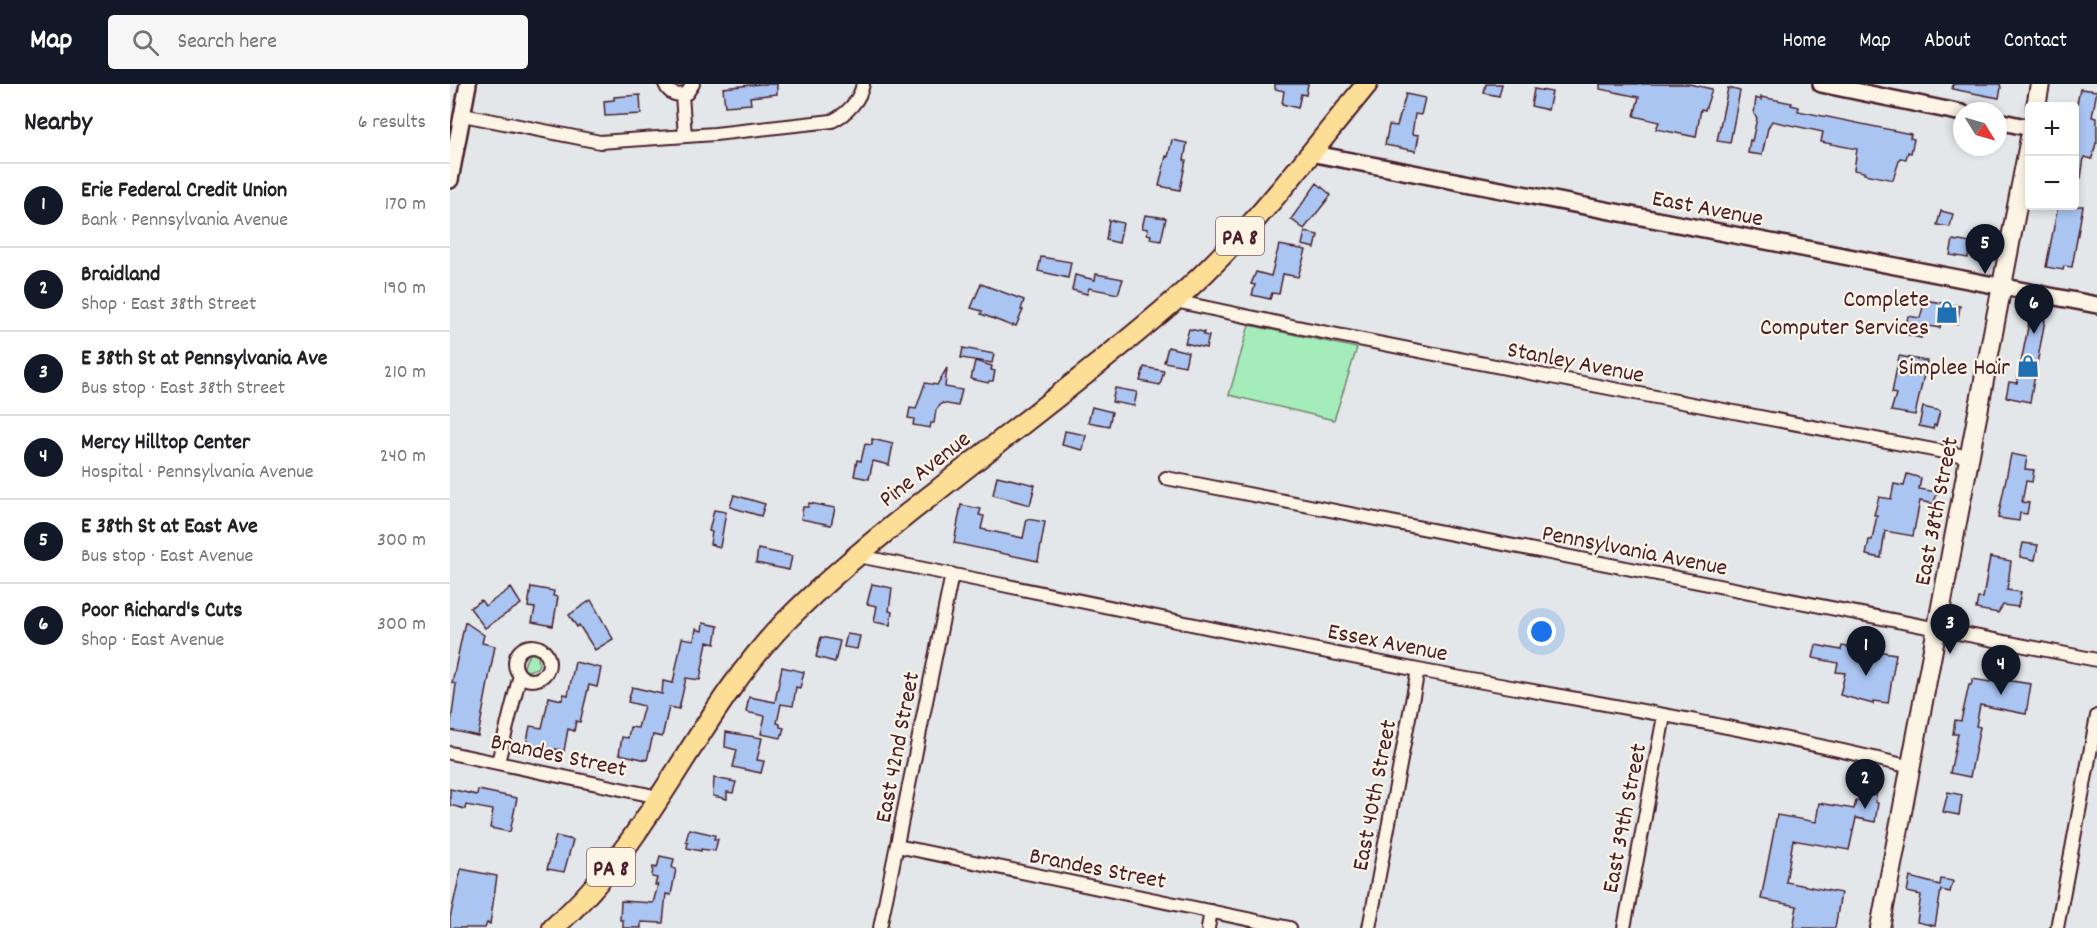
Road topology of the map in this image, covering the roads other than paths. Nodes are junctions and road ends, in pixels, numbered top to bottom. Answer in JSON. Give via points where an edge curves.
{"nodes":[{"id":1,"x":468,"y":84,"type":"edge"},
{"id":2,"x":665,"y":84,"type":"edge"},
{"id":3,"x":693,"y":84,"type":"edge"},
{"id":4,"x":863,"y":84,"type":"edge"},
{"id":5,"x":1367,"y":84,"type":"edge"},
{"id":6,"x":1821,"y":84,"type":"edge"},
{"id":7,"x":2040,"y":84,"type":"edge"},
{"id":8,"x":682,"y":95,"type":"junction"},
{"id":9,"x":2037,"y":102,"type":"edge"},
{"id":10,"x":1953,"y":111,"type":"edge"},
{"id":11,"x":463,"y":115,"type":"junction"},
{"id":12,"x":2007,"y":123,"type":"edge"},
{"id":13,"x":2025,"y":127,"type":"edge"},
{"id":14,"x":685,"y":136,"type":"junction"},
{"id":15,"x":1310,"y":153,"type":"junction"},
{"id":16,"x":2026,"y":156,"type":"edge"},
{"id":17,"x":450,"y":180,"type":"edge"},
{"id":18,"x":2001,"y":287,"type":"junction"},
{"id":19,"x":1175,"y":301,"type":"junction"},
{"id":20,"x":2097,"y":305,"type":"edge"},
{"id":21,"x":1970,"y":457,"type":"junction"},
{"id":22,"x":1166,"y":478,"type":"dead end"},
{"id":23,"x":858,"y":556,"type":"junction"},
{"id":24,"x":952,"y":574,"type":"junction"},
{"id":25,"x":1937,"y":629,"type":"junction"},
{"id":26,"x":2097,"y":660,"type":"edge"},
{"id":27,"x":1418,"y":670,"type":"junction"},
{"id":28,"x":520,"y":675,"type":"dead end"},
{"id":29,"x":1664,"y":716,"type":"junction"},
{"id":30,"x":2097,"y":716,"type":"edge"},
{"id":31,"x":450,"y":753,"type":"edge"},
{"id":32,"x":498,"y":762,"type":"junction"},
{"id":33,"x":1911,"y":767,"type":"junction"},
{"id":34,"x":659,"y":797,"type":"junction"},
{"id":35,"x":897,"y":846,"type":"junction"},
{"id":36,"x":1211,"y":911,"type":"junction"},
{"id":37,"x":553,"y":928,"type":"edge"},
{"id":38,"x":880,"y":928,"type":"edge"},
{"id":39,"x":1208,"y":928,"type":"edge"},
{"id":40,"x":1290,"y":928,"type":"edge"},
{"id":41,"x":1369,"y":928,"type":"edge"},
{"id":42,"x":1624,"y":928,"type":"edge"},
{"id":43,"x":1880,"y":928,"type":"edge"},
{"id":44,"x":2057,"y":928,"type":"edge"}],
"edges":[{"from":1,"to":11,"type":"street"},
{"from":2,"to":8,"type":"street","via":[[673,93]]},
{"from":3,"to":8,"type":"street"},
{"from":4,"to":14,"type":"street","via":[[850,107],[832,121]]},
{"from":5,"to":15,"type":"main road","name":"Pine Avenue","number":"PA 8"},
{"from":6,"to":10,"type":"street"},
{"from":7,"to":9,"type":"main road"},
{"from":8,"to":14,"type":"street"},
{"from":11,"to":14,"type":"street","via":[[600,142]]},
{"from":11,"to":17,"type":"street"},
{"from":12,"to":13,"type":"street"},
{"from":15,"to":18,"type":"street","name":"East Avenue"},
{"from":15,"to":19,"type":"main road","name":"Pine Avenue","number":"PA 8","via":[[1234,243]]},
{"from":16,"to":18,"type":"main road","name":"East 38th Street"},
{"from":18,"to":20,"type":"street","name":"East Avenue"},
{"from":18,"to":21,"type":"main road","name":"East 38th Street"},
{"from":19,"to":21,"type":"street","name":"Stanley Avenue"},
{"from":19,"to":23,"type":"main road","name":"Pine Avenue","number":"PA 8"},
{"from":21,"to":25,"type":"main road","name":"East 38th Street"},
{"from":22,"to":25,"type":"street","name":"Pennsylvania Avenue"},
{"from":23,"to":24,"type":"street","name":"Essex Avenue"},
{"from":23,"to":34,"type":"main road","name":"Pine Avenue","number":"PA 8","via":[[784,623],[753,659]]},
{"from":24,"to":27,"type":"street","name":"Essex Avenue"},
{"from":24,"to":35,"type":"street","name":"East 42nd Street"},
{"from":25,"to":26,"type":"street","name":"Pennsylvania Avenue"},
{"from":25,"to":33,"type":"main road","name":"East 38th Street"},
{"from":27,"to":29,"type":"street","name":"Essex Avenue"},
{"from":27,"to":41,"type":"street","name":"East 40th Street"},
{"from":28,"to":32,"type":"street"},
{"from":29,"to":33,"type":"street","name":"Essex Avenue"},
{"from":29,"to":42,"type":"street","name":"East 39th Street"},
{"from":30,"to":44,"type":"street"},
{"from":31,"to":32,"type":"street","name":"Brandes Street"},
{"from":32,"to":34,"type":"street","name":"Brandes Street"},
{"from":33,"to":43,"type":"main road","name":"East 38th Street"},
{"from":34,"to":37,"type":"main road","name":"Pine Avenue","number":"PA 8","via":[[608,871]]},
{"from":35,"to":36,"type":"street","name":"Brandes Street"},
{"from":35,"to":38,"type":"street","name":"East 42nd Street"},
{"from":36,"to":39,"type":"street"},
{"from":36,"to":40,"type":"street","name":"Brandes Street"}]}
